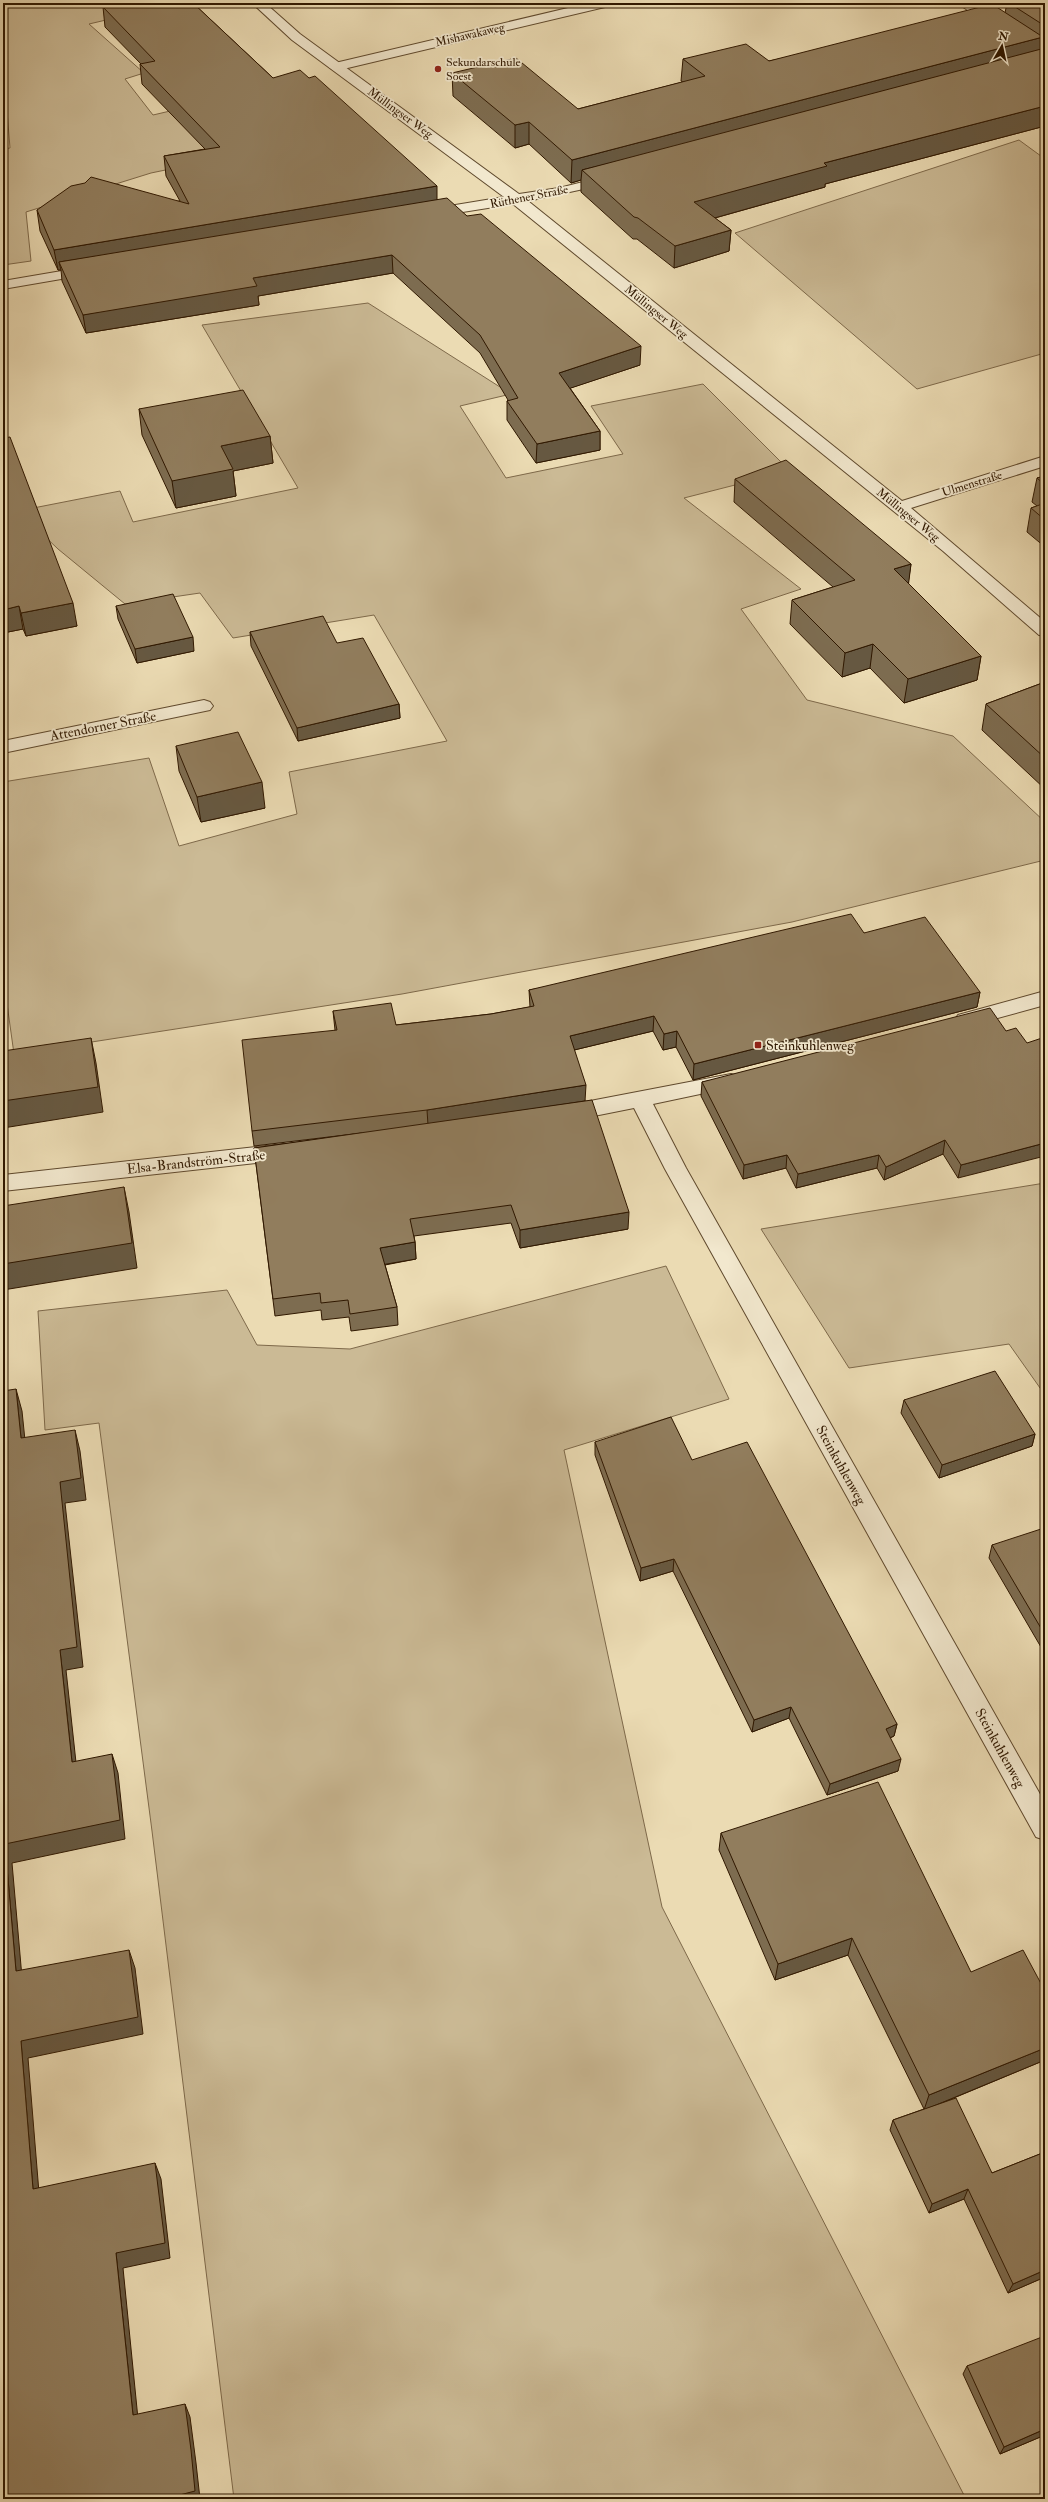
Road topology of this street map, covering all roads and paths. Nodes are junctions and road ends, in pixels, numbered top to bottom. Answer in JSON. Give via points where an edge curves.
{"nodes":[{"id":1,"x":258,"y":3,"type":"edge"},
{"id":2,"x":605,"y":3,"type":"edge"},
{"id":3,"x":963,"y":3,"type":"edge"},
{"id":4,"x":1043,"y":62,"type":"edge"},
{"id":5,"x":335,"y":67,"type":"junction"},
{"id":6,"x":620,"y":176,"type":"edge"},
{"id":7,"x":517,"y":200,"type":"junction"},
{"id":8,"x":419,"y":216,"type":"edge"},
{"id":9,"x":105,"y":268,"type":"edge"},
{"id":10,"x":3,"y":285,"type":"edge"},
{"id":11,"x":1045,"y":461,"type":"edge"},
{"id":12,"x":899,"y":507,"type":"junction"},
{"id":13,"x":1045,"y":631,"type":"edge"},
{"id":14,"x":204,"y":706,"type":"dead end"},
{"id":15,"x":3,"y":747,"type":"edge"},
{"id":16,"x":1045,"y":998,"type":"edge"},
{"id":17,"x":944,"y":1026,"type":"edge"},
{"id":18,"x":749,"y":1076,"type":"edge"},
{"id":19,"x":640,"y":1100,"type":"junction"},
{"id":20,"x":546,"y":1116,"type":"edge"},
{"id":21,"x":305,"y":1149,"type":"edge"},
{"id":22,"x":3,"y":1183,"type":"edge"},
{"id":23,"x":1045,"y":1828,"type":"edge"}],
"edges":[{"from":1,"to":5,"type":"street","name":"Müllingser Weg"},
{"from":2,"to":5,"type":"street","name":"Mishawakaweg"},
{"from":3,"to":4,"type":"street"},
{"from":5,"to":7,"type":"street","name":"Müllingser Weg"},
{"from":6,"to":7,"type":"street","name":"Rüthener Straße"},
{"from":7,"to":8,"type":"street","name":"Rüthener Straße"},
{"from":7,"to":12,"type":"street","name":"Müllingser Weg"},
{"from":9,"to":10,"type":"street"},
{"from":11,"to":12,"type":"street","name":"Ulmenstraße"},
{"from":12,"to":13,"type":"street","name":"Müllingser Weg"},
{"from":14,"to":15,"type":"street","name":"Attendorner Straße"},
{"from":16,"to":17,"type":"street"},
{"from":18,"to":19,"type":"street"},
{"from":19,"to":20,"type":"street"},
{"from":19,"to":23,"type":"street","name":"Steinkuhlenweg","via":[[676,1170]]},
{"from":21,"to":22,"type":"street","name":"Elsa-Brandström-Straße"}]}
